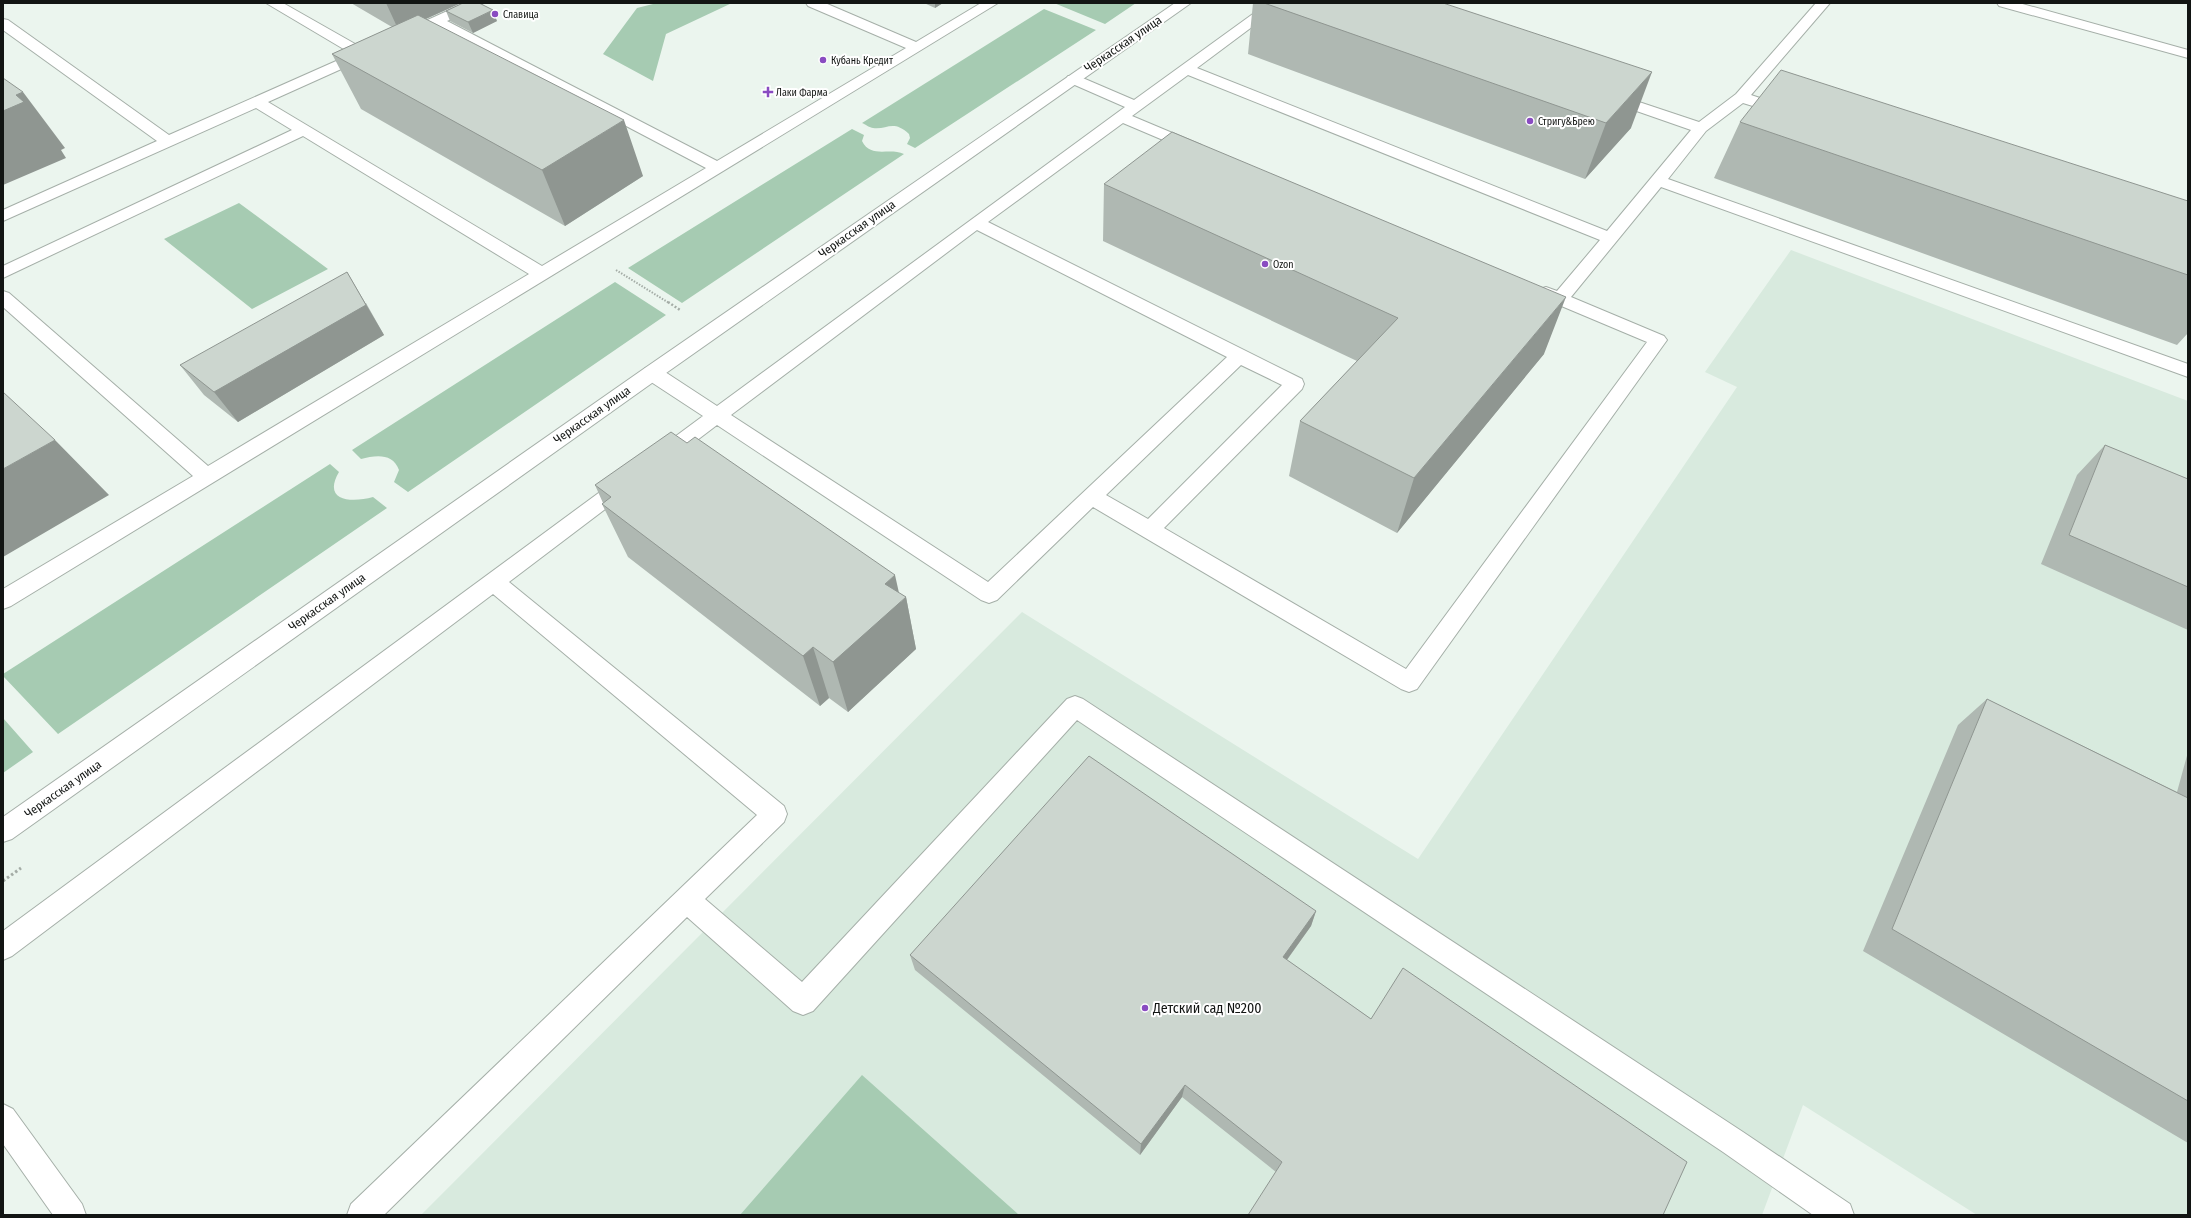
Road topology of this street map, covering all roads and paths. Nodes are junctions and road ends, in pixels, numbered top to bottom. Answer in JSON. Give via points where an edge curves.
{"nodes":[{"id":1,"x":273,"y":3,"type":"edge"},
{"id":2,"x":476,"y":3,"type":"edge"},
{"id":3,"x":813,"y":3,"type":"edge"},
{"id":4,"x":991,"y":3,"type":"edge"},
{"id":5,"x":1184,"y":3,"type":"edge"},
{"id":6,"x":1277,"y":3,"type":"edge"},
{"id":7,"x":1823,"y":3,"type":"edge"},
{"id":8,"x":2004,"y":3,"type":"edge"},
{"id":9,"x":436,"y":21,"type":"junction"},
{"id":10,"x":3,"y":23,"type":"edge"},
{"id":11,"x":376,"y":48,"type":"junction"},
{"id":12,"x":917,"y":48,"type":"junction"},
{"id":13,"x":2188,"y":54,"type":"edge"},
{"id":14,"x":1187,"y":69,"type":"junction"},
{"id":15,"x":1073,"y":79,"type":"junction"},
{"id":16,"x":1595,"y":92,"type":"edge"},
{"id":17,"x":1741,"y":97,"type":"junction"},
{"id":18,"x":258,"y":102,"type":"junction"},
{"id":19,"x":1129,"y":112,"type":"junction"},
{"id":20,"x":1802,"y":117,"type":"edge"},
{"id":21,"x":1701,"y":128,"type":"junction"},
{"id":22,"x":304,"y":130,"type":"junction"},
{"id":23,"x":168,"y":142,"type":"junction"},
{"id":24,"x":1210,"y":154,"type":"edge"},
{"id":25,"x":718,"y":168,"type":"junction"},
{"id":26,"x":1658,"y":181,"type":"junction"},
{"id":27,"x":3,"y":216,"type":"edge"},
{"id":28,"x":976,"y":223,"type":"junction"},
{"id":29,"x":1610,"y":238,"type":"junction"},
{"id":30,"x":583,"y":249,"type":"junction"},
{"id":31,"x":3,"y":273,"type":"edge"},
{"id":32,"x":542,"y":274,"type":"junction"},
{"id":33,"x":1531,"y":287,"type":"edge"},
{"id":34,"x":3,"y":297,"type":"edge"},
{"id":35,"x":1560,"y":299,"type":"junction"},
{"id":36,"x":684,"y":312,"type":"dead end"},
{"id":37,"x":1239,"y":356,"type":"junction"},
{"id":38,"x":2188,"y":371,"type":"edge"},
{"id":39,"x":652,"y":373,"type":"junction"},
{"id":40,"x":716,"y":416,"type":"junction"},
{"id":41,"x":207,"y":477,"type":"junction"},
{"id":42,"x":1091,"y":496,"type":"junction"},
{"id":43,"x":1150,"y":530,"type":"junction"},
{"id":44,"x":493,"y":581,"type":"junction"},
{"id":45,"x":3,"y":600,"type":"edge"},
{"id":46,"x":3,"y":831,"type":"edge"},
{"id":47,"x":687,"y":900,"type":"junction"},
{"id":48,"x":3,"y":947,"type":"edge"},
{"id":49,"x":3,"y":1119,"type":"edge"},
{"id":50,"x":71,"y":1215,"type":"edge"},
{"id":51,"x":362,"y":1215,"type":"edge"},
{"id":52,"x":1839,"y":1215,"type":"edge"}],
"edges":[{"from":1,"to":11,"type":"street"},
{"from":2,"to":9,"type":"street"},
{"from":3,"to":12,"type":"street"},
{"from":4,"to":12,"type":"street"},
{"from":5,"to":15,"type":"street","name":"Черкасская улица"},
{"from":6,"to":14,"type":"street"},
{"from":7,"to":17,"type":"street"},
{"from":8,"to":13,"type":"street"},
{"from":9,"to":11,"type":"street"},
{"from":9,"to":25,"type":"street"},
{"from":10,"to":23,"type":"street"},
{"from":11,"to":18,"type":"street"},
{"from":12,"to":25,"type":"street"},
{"from":14,"to":19,"type":"street"},
{"from":14,"to":29,"type":"street"},
{"from":15,"to":19,"type":"street"},
{"from":15,"to":39,"type":"street","name":"Черкасская улица"},
{"from":16,"to":21,"type":"street"},
{"from":17,"to":20,"type":"street"},
{"from":17,"to":21,"type":"street"},
{"from":18,"to":22,"type":"street"},
{"from":18,"to":23,"type":"street"},
{"from":19,"to":24,"type":"street"},
{"from":19,"to":28,"type":"street"},
{"from":21,"to":26,"type":"street"},
{"from":22,"to":31,"type":"street"},
{"from":22,"to":32,"type":"street"},
{"from":23,"to":27,"type":"street"},
{"from":25,"to":30,"type":"street"},
{"from":26,"to":29,"type":"street"},
{"from":26,"to":38,"type":"street"},
{"from":28,"to":37,"type":"street"},
{"from":28,"to":40,"type":"street"},
{"from":29,"to":35,"type":"street"},
{"from":30,"to":32,"type":"street"},
{"from":30,"to":36,"type":"path"},
{"from":32,"to":41,"type":"street"},
{"from":33,"to":35,"type":"street"},
{"from":34,"to":41,"type":"street"},
{"from":35,"to":43,"type":"street","via":[[1658,340],[1409,682]]},
{"from":37,"to":42,"type":"street"},
{"from":37,"to":43,"type":"street","via":[[1295,384]]},
{"from":39,"to":40,"type":"street"},
{"from":39,"to":46,"type":"street","name":"Черкасская улица"},
{"from":40,"to":42,"type":"street","via":[[989,594]]},
{"from":40,"to":44,"type":"street"},
{"from":41,"to":45,"type":"street"},
{"from":42,"to":43,"type":"street"},
{"from":44,"to":47,"type":"street","via":[[775,814]]},
{"from":44,"to":48,"type":"street"},
{"from":47,"to":51,"type":"street"},
{"from":47,"to":52,"type":"street","via":[[803,1001],[1075,706]]},
{"from":49,"to":50,"type":"street"}]}
